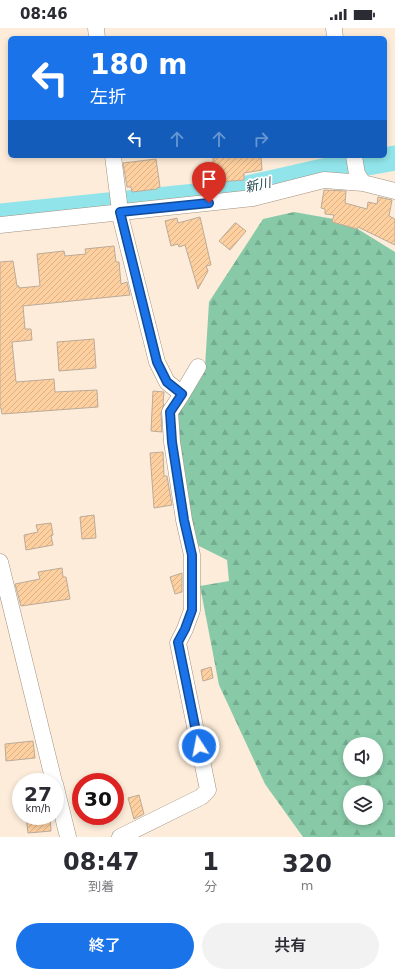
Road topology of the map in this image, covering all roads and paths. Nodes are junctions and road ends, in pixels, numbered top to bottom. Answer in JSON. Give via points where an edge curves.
{"nodes":[{"id":1,"x":113,"y":158,"type":"edge"},
{"id":2,"x":355,"y":158,"type":"edge"},
{"id":3,"x":360,"y":178,"type":"junction"},
{"id":4,"x":395,"y":191,"type":"edge"},
{"id":5,"x":120,"y":212,"type":"junction"},
{"id":6,"x":0,"y":225,"type":"edge"},
{"id":7,"x":198,"y":367,"type":"dead end"},
{"id":8,"x":182,"y":394,"type":"junction"},
{"id":9,"x":0,"y":562,"type":"edge"},
{"id":10,"x":53,"y":773,"type":"edge"},
{"id":11,"x":64,"y":820,"type":"edge"},
{"id":12,"x":68,"y":837,"type":"edge"},
{"id":13,"x":120,"y":837,"type":"edge"}],
"edges":[{"from":1,"to":5,"type":"street"},
{"from":2,"to":3,"type":"street"},
{"from":3,"to":4,"type":"street"},
{"from":3,"to":5,"type":"street","via":[[324,180],[253,198]]},
{"from":5,"to":6,"type":"street"},
{"from":5,"to":8,"type":"street","via":[[157,362],[167,382]]},
{"from":7,"to":8,"type":"street"},
{"from":8,"to":13,"type":"street","via":[[170,412],[173,450],[192,555],[192,610],[178,642],[208,790],[201,797]]},
{"from":9,"to":10,"type":"street"},
{"from":11,"to":12,"type":"street"}]}
